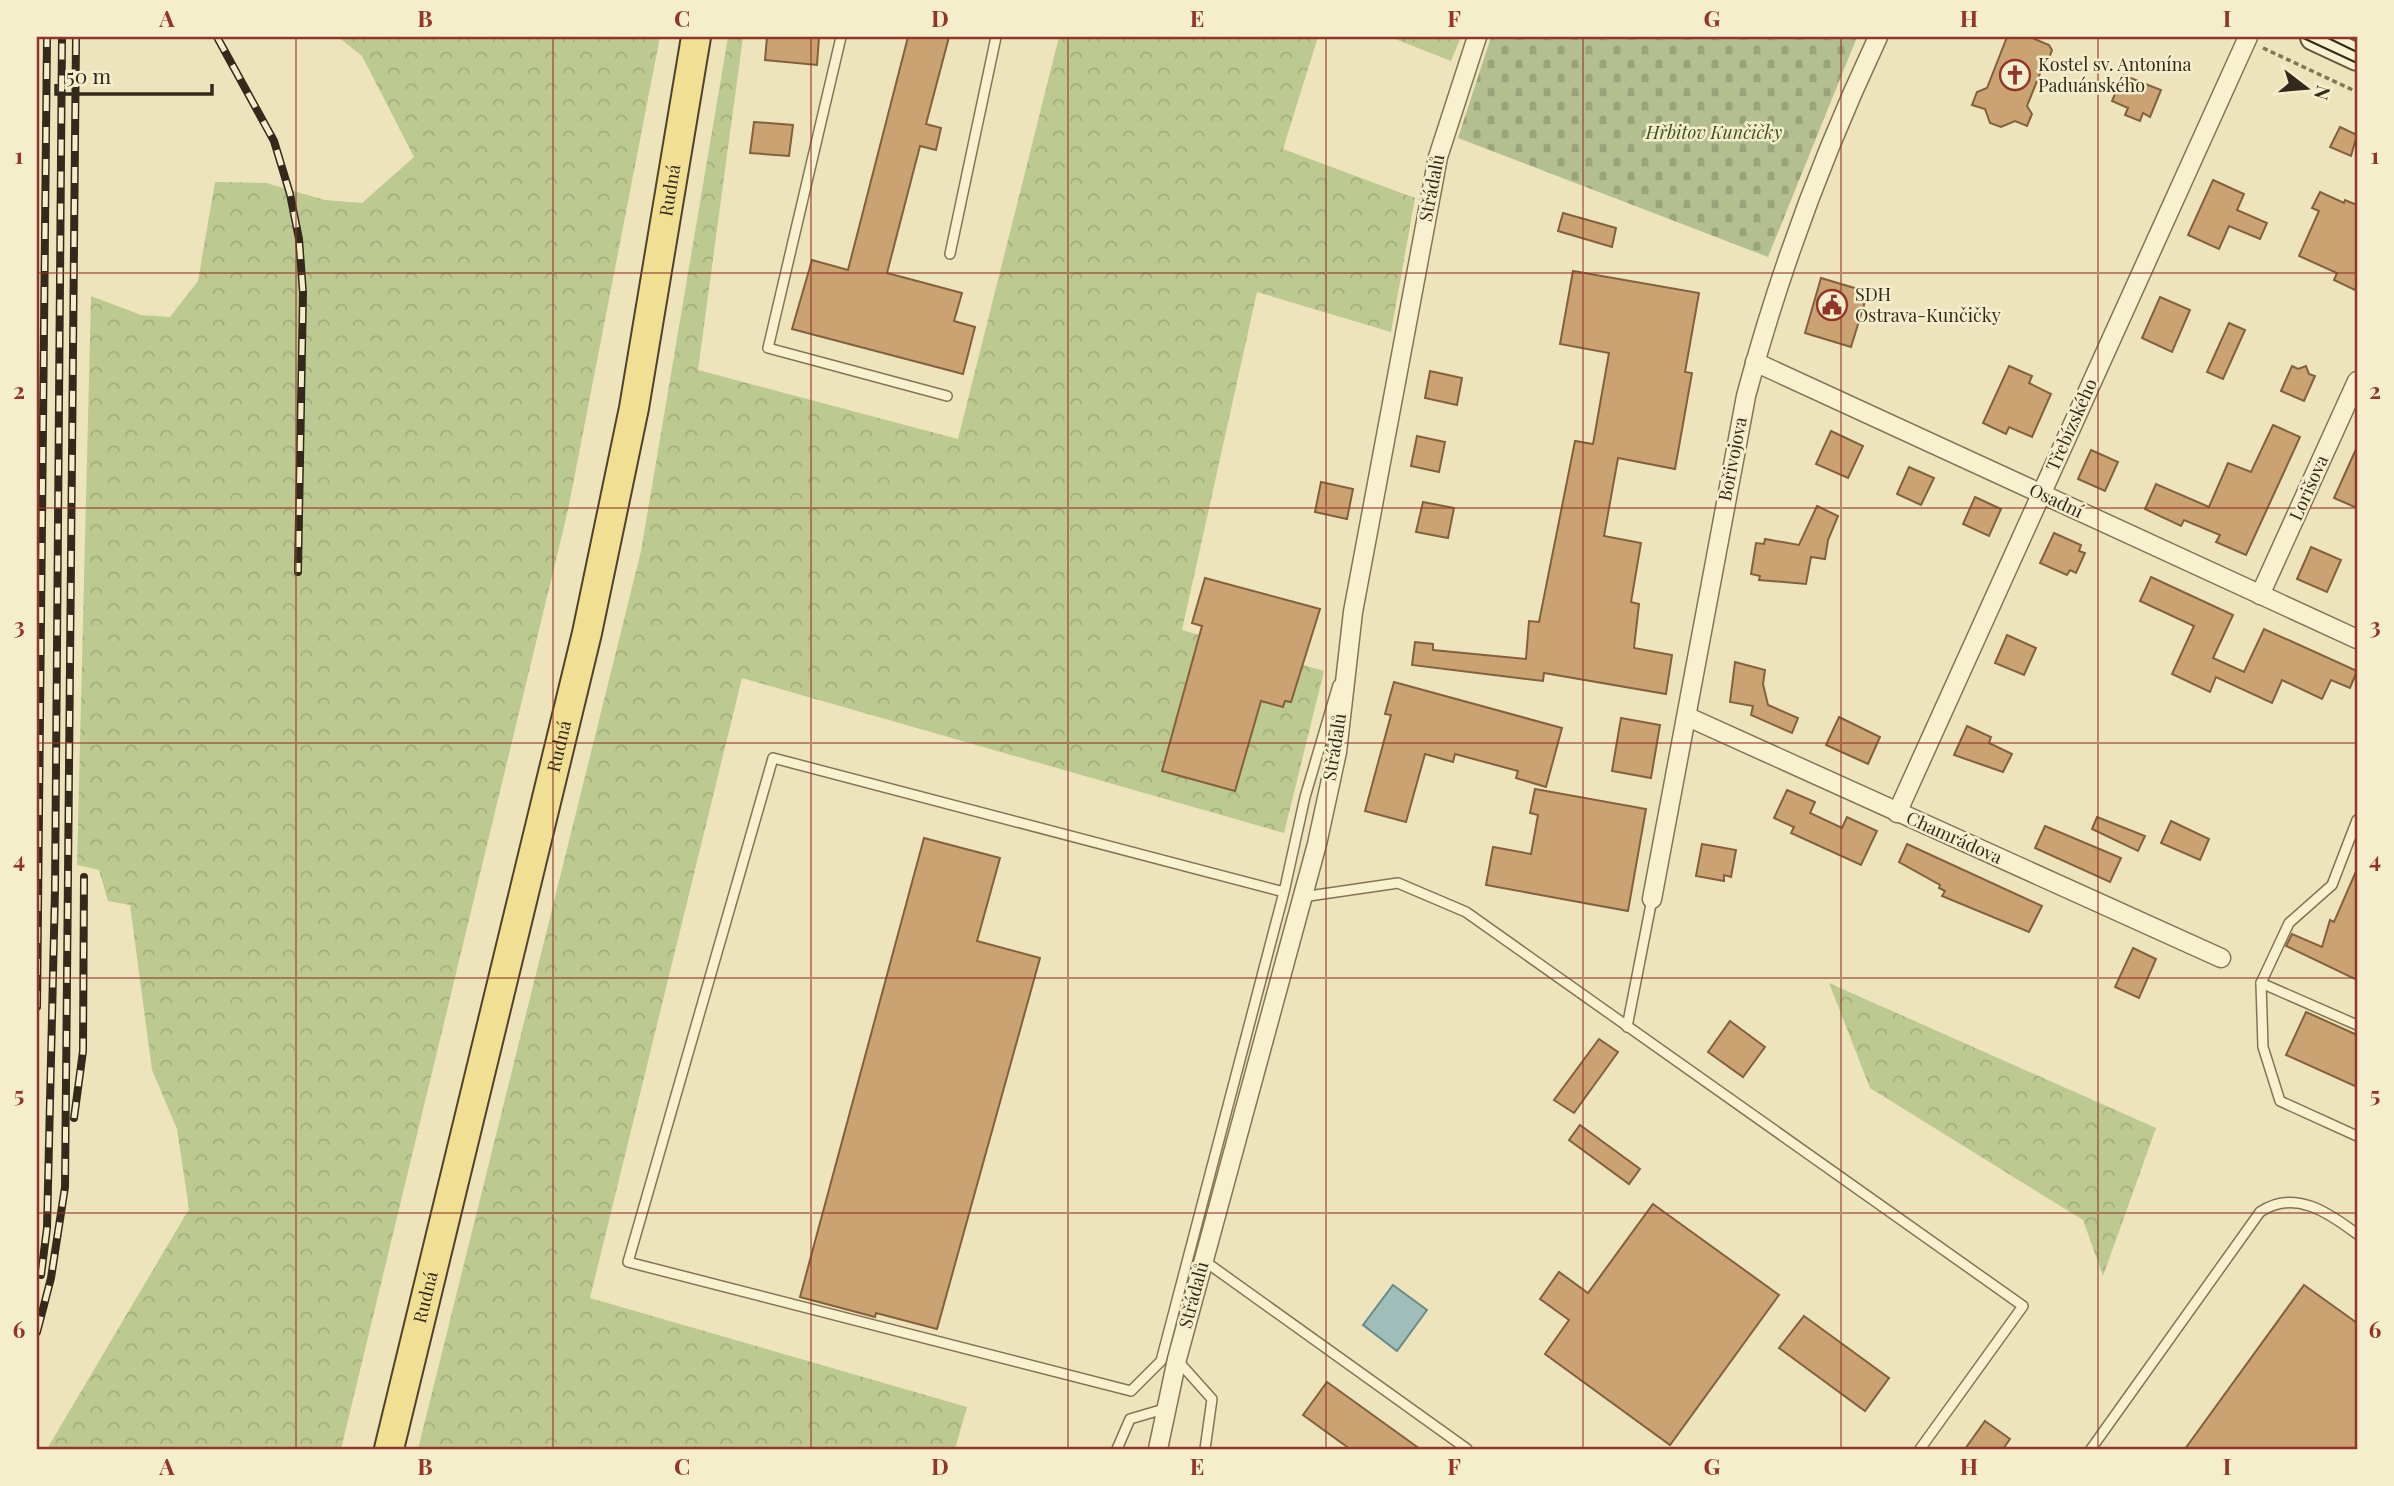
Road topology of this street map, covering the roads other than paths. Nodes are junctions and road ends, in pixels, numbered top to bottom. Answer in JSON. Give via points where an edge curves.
{"nodes":[{"id":1,"x":696,"y":37,"type":"edge"},
{"id":2,"x":841,"y":37,"type":"edge"},
{"id":3,"x":996,"y":37,"type":"edge"},
{"id":4,"x":1477,"y":37,"type":"edge"},
{"id":5,"x":1878,"y":37,"type":"edge"},
{"id":6,"x":2314,"y":37,"type":"edge"},
{"id":7,"x":2247,"y":38,"type":"edge"},
{"id":8,"x":2357,"y":57,"type":"edge"},
{"id":9,"x":950,"y":254,"type":"dead end"},
{"id":10,"x":1755,"y":362,"type":"junction"},
{"id":11,"x":2357,"y":381,"type":"edge"},
{"id":12,"x":947,"y":396,"type":"dead end"},
{"id":13,"x":2041,"y":494,"type":"junction"},
{"id":14,"x":2260,"y":595,"type":"junction"},
{"id":15,"x":2357,"y":639,"type":"edge"},
{"id":16,"x":1348,"y":648,"type":"junction"},
{"id":17,"x":1688,"y":717,"type":"junction"},
{"id":18,"x":1897,"y":813,"type":"junction"},
{"id":19,"x":2357,"y":820,"type":"edge"},
{"id":20,"x":1284,"y":892,"type":"junction"},
{"id":21,"x":1303,"y":897,"type":"junction"},
{"id":22,"x":1652,"y":899,"type":"joint"},
{"id":23,"x":2221,"y":958,"type":"dead end"},
{"id":24,"x":2261,"y":982,"type":"junction"},
{"id":25,"x":2357,"y":1025,"type":"edge"},
{"id":26,"x":1627,"y":1027,"type":"junction"},
{"id":27,"x":2357,"y":1136,"type":"edge"},
{"id":28,"x":2357,"y":1234,"type":"edge"},
{"id":29,"x":1203,"y":1260,"type":"junction"},
{"id":30,"x":1177,"y":1359,"type":"junction"},
{"id":31,"x":1164,"y":1409,"type":"junction"},
{"id":32,"x":389,"y":1449,"type":"edge"},
{"id":33,"x":1117,"y":1449,"type":"edge"},
{"id":34,"x":1158,"y":1449,"type":"edge"},
{"id":35,"x":1205,"y":1449,"type":"edge"},
{"id":36,"x":1467,"y":1449,"type":"edge"},
{"id":37,"x":1920,"y":1449,"type":"edge"},
{"id":38,"x":2091,"y":1449,"type":"edge"}],
"edges":[{"from":1,"to":32,"type":"main road","name":"Rudná","via":[[660,264],[593,608]]},
{"from":2,"to":12,"type":"lane","via":[[768,348]]},
{"from":3,"to":9,"type":"lane"},
{"from":4,"to":16,"type":"street","name":"Střádalů","via":[[1438,158]]},
{"from":5,"to":10,"type":"street","name":"Bořivojova","via":[[1804,215]]},
{"from":6,"to":8,"type":"street"},
{"from":7,"to":13,"type":"street","name":"Třebízského"},
{"from":10,"to":13,"type":"street","name":"Osadní"},
{"from":10,"to":17,"type":"street","name":"Bořivojova","via":[[1729,476]]},
{"from":11,"to":14,"type":"street","name":"Lorišova"},
{"from":13,"to":14,"type":"street","name":"Osadní"},
{"from":13,"to":18,"type":"street","name":"Třebízského"},
{"from":14,"to":15,"type":"street","name":"Osadní"},
{"from":16,"to":20,"type":"lane","via":[[1305,797]]},
{"from":16,"to":21,"type":"street","name":"Střádalů","via":[[1337,752]]},
{"from":17,"to":18,"type":"street","name":"Chamrádova"},
{"from":17,"to":22,"type":"street","name":"Bořivojova"},
{"from":18,"to":23,"type":"street","name":"Chamrádova"},
{"from":19,"to":24,"type":"lane","via":[[2332,885],[2289,923]]},
{"from":20,"to":20,"type":"lane","via":[[773,758],[628,1262],[1131,1391],[1161,1361]]},
{"from":21,"to":26,"type":"lane","via":[[1398,883],[1466,912]]},
{"from":21,"to":29,"type":"street","name":"Střádalů"},
{"from":22,"to":26,"type":"lane"},
{"from":24,"to":25,"type":"lane"},
{"from":24,"to":27,"type":"lane","via":[[2263,1047],[2280,1101]]},
{"from":26,"to":37,"type":"lane","via":[[2022,1306]]},
{"from":28,"to":38,"type":"lane","via":[[2310,1205],[2272,1203],[2260,1212]]},
{"from":29,"to":30,"type":"street","name":"Střádalů"},
{"from":29,"to":36,"type":"lane"},
{"from":30,"to":31,"type":"street","name":"Střádalů"},
{"from":30,"to":35,"type":"lane","via":[[1212,1399]]},
{"from":31,"to":33,"type":"lane","via":[[1130,1419]]},
{"from":31,"to":34,"type":"street","name":"Střádalů"}]}
